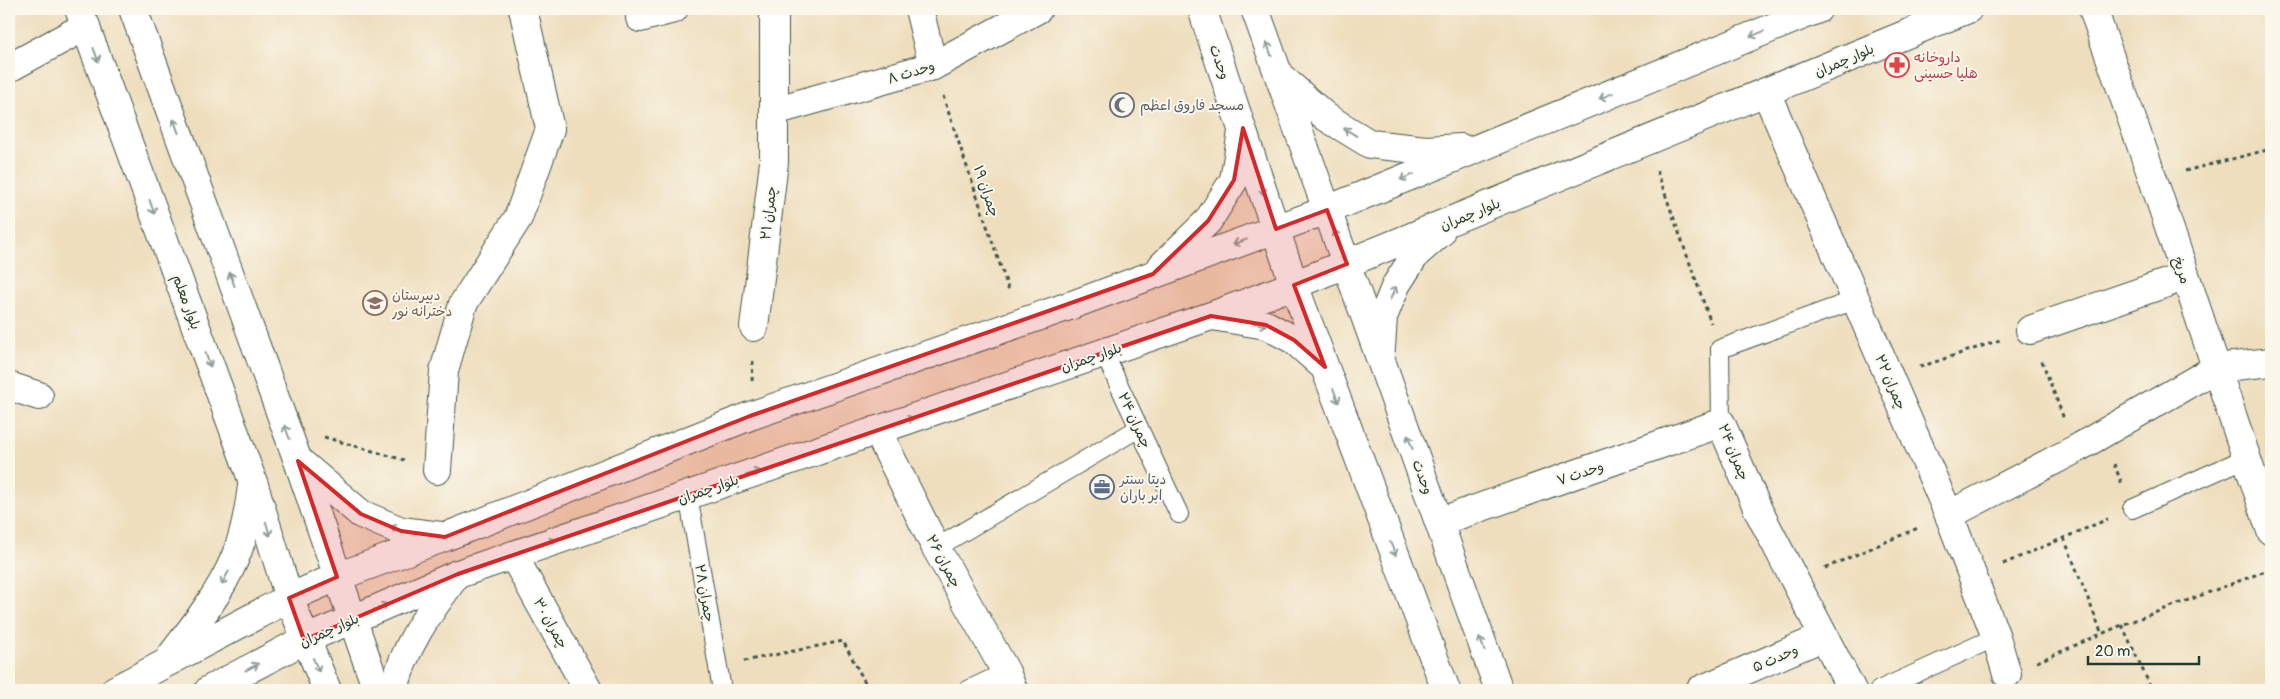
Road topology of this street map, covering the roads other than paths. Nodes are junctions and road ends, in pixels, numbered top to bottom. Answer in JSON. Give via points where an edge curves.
{"nodes":[{"id":1,"x":134,"y":9,"type":"edge"},
{"id":2,"x":523,"y":9,"type":"edge"},
{"id":3,"x":674,"y":9,"type":"edge"},
{"id":4,"x":774,"y":9,"type":"edge"},
{"id":5,"x":919,"y":9,"type":"edge"},
{"id":6,"x":1038,"y":9,"type":"edge"},
{"id":7,"x":1202,"y":9,"type":"edge"},
{"id":8,"x":1255,"y":9,"type":"edge"},
{"id":9,"x":1968,"y":9,"type":"edge"},
{"id":10,"x":2093,"y":9,"type":"edge"},
{"id":11,"x":1802,"y":12,"type":"edge"},
{"id":12,"x":82,"y":17,"type":"edge"},
{"id":13,"x":640,"y":18,"type":"dead end"},
{"id":14,"x":933,"y":66,"type":"junction"},
{"id":15,"x":9,"y":68,"type":"edge"},
{"id":16,"x":1279,"y":74,"type":"junction"},
{"id":17,"x":1766,"y":92,"type":"junction"},
{"id":18,"x":774,"y":111,"type":"junction"},
{"id":19,"x":1243,"y":128,"type":"junction"},
{"id":20,"x":1482,"y":147,"type":"junction"},
{"id":21,"x":1327,"y":210,"type":"junction"},
{"id":22,"x":1453,"y":221,"type":"junction"},
{"id":23,"x":1276,"y":229,"type":"junction"},
{"id":24,"x":1347,"y":264,"type":"junction"},
{"id":25,"x":1153,"y":274,"type":"junction"},
{"id":26,"x":2184,"y":278,"type":"junction"},
{"id":27,"x":1294,"y":285,"type":"junction"},
{"id":28,"x":1855,"y":300,"type":"junction"},
{"id":29,"x":1211,"y":316,"type":"junction"},
{"id":30,"x":754,"y":327,"type":"road end"},
{"id":31,"x":2030,"y":330,"type":"road end"},
{"id":32,"x":1104,"y":353,"type":"junction"},
{"id":33,"x":1380,"y":357,"type":"junction"},
{"id":34,"x":2271,"y":362,"type":"edge"},
{"id":35,"x":1325,"y":367,"type":"junction"},
{"id":36,"x":2216,"y":368,"type":"junction"},
{"id":37,"x":9,"y":386,"type":"edge"},
{"id":38,"x":39,"y":396,"type":"dead end"},
{"id":39,"x":1721,"y":424,"type":"junction"},
{"id":40,"x":1138,"y":428,"type":"junction"},
{"id":41,"x":878,"y":430,"type":"junction"},
{"id":42,"x":2246,"y":458,"type":"junction"},
{"id":43,"x":298,"y":461,"type":"junction"},
{"id":44,"x":436,"y":470,"type":"road end"},
{"id":45,"x":253,"y":482,"type":"junction"},
{"id":46,"x":688,"y":495,"type":"junction"},
{"id":47,"x":2132,"y":509,"type":"road end"},
{"id":48,"x":1179,"y":514,"type":"dead end"},
{"id":49,"x":1949,"y":516,"type":"junction"},
{"id":50,"x":1439,"y":522,"type":"junction"},
{"id":51,"x":2271,"y":531,"type":"edge"},
{"id":52,"x":445,"y":537,"type":"junction"},
{"id":53,"x":936,"y":548,"type":"junction"},
{"id":54,"x":513,"y":555,"type":"junction"},
{"id":55,"x":458,"y":574,"type":"junction"},
{"id":56,"x":337,"y":577,"type":"junction"},
{"id":57,"x":289,"y":598,"type":"junction"},
{"id":58,"x":354,"y":618,"type":"junction"},
{"id":59,"x":1823,"y":637,"type":"junction"},
{"id":60,"x":1996,"y":637,"type":"junction"},
{"id":61,"x":304,"y":640,"type":"junction"},
{"id":62,"x":165,"y":664,"type":"junction"},
{"id":63,"x":2007,"y":674,"type":"road end"},
{"id":64,"x":1010,"y":681,"type":"edge"},
{"id":65,"x":115,"y":690,"type":"edge"},
{"id":66,"x":209,"y":690,"type":"edge"},
{"id":67,"x":327,"y":690,"type":"edge"},
{"id":68,"x":377,"y":690,"type":"edge"},
{"id":69,"x":394,"y":690,"type":"edge"},
{"id":70,"x":588,"y":690,"type":"edge"},
{"id":71,"x":722,"y":690,"type":"edge"},
{"id":72,"x":968,"y":690,"type":"edge"},
{"id":73,"x":1446,"y":690,"type":"edge"},
{"id":74,"x":1499,"y":690,"type":"edge"},
{"id":75,"x":1700,"y":690,"type":"edge"},
{"id":76,"x":1852,"y":690,"type":"edge"},
{"id":77,"x":1878,"y":690,"type":"edge"}],
"edges":[{"from":43,"to":1,"type":"street","one_way":true},
{"from":2,"to":44,"type":"street","via":[[550,129],[518,218],[463,304],[444,371]]},
{"from":3,"to":13,"type":"street"},
{"from":4,"to":18,"type":"street","name":"چمران ۲۱"},
{"from":5,"to":14,"type":"street"},
{"from":6,"to":14,"type":"street","name":"وحدت ۸"},
{"from":7,"to":19,"type":"street","name":"وحدت"},
{"from":16,"to":8,"type":"street","one_way":true},
{"from":9,"to":17,"type":"street","name":"بلوار چمران"},
{"from":10,"to":26,"type":"street","name":"مریخ"},
{"from":11,"to":20,"type":"street","one_way":true},
{"from":12,"to":15,"type":"street"},
{"from":12,"to":45,"type":"street","name":"بلوار معلم","one_way":true},
{"from":14,"to":18,"type":"street","name":"وحدت ۸"},
{"from":20,"to":16,"type":"street","one_way":true,"via":[[1426,150],[1370,144],[1326,117]]},
{"from":16,"to":21,"type":"street"},
{"from":17,"to":22,"type":"street","name":"بلوار چمران"},
{"from":17,"to":28,"type":"street","name":"چمران ۲۲"},
{"from":18,"to":30,"type":"street","name":"چمران ۲۱","via":[[774,162]]},
{"from":19,"to":23,"type":"street","name":"وحدت","one_way":true},
{"from":19,"to":25,"type":"street","via":[[1234,180],[1208,221]]},
{"from":20,"to":21,"type":"street","one_way":true},
{"from":21,"to":23,"type":"street"},
{"from":24,"to":21,"type":"street","name":"وحدت","one_way":true},
{"from":22,"to":24,"type":"street","name":"بلوار چمران"},
{"from":33,"to":22,"type":"street","one_way":true,"via":[[1383,316],[1396,285],[1416,254]]},
{"from":23,"to":25,"type":"street","one_way":true},
{"from":23,"to":27,"type":"street","name":"وحدت"},
{"from":24,"to":27,"type":"street","name":"بلوار چمران"},
{"from":24,"to":33,"type":"street","name":"وحدت"},
{"from":25,"to":52,"type":"street","via":[[750,416]]},
{"from":26,"to":31,"type":"street"},
{"from":26,"to":36,"type":"street","name":"مریخ"},
{"from":27,"to":29,"type":"street","name":"بلوار چمران"},
{"from":27,"to":35,"type":"street"},
{"from":28,"to":39,"type":"lane","name":"چمران ۲۴","via":[[1720,349]]},
{"from":28,"to":49,"type":"street","name":"چمران ۲۲"},
{"from":29,"to":32,"type":"street","name":"بلوار چمران"},
{"from":29,"to":35,"type":"street","one_way":true,"via":[[1266,325],[1294,340]]},
{"from":32,"to":40,"type":"lane","name":"چمران ۲۴"},
{"from":41,"to":32,"type":"street","name":"بلوار چمران","one_way":true},
{"from":50,"to":33,"type":"street","name":"وحدت","one_way":true},
{"from":34,"to":36,"type":"street"},
{"from":35,"to":73,"type":"street","one_way":true},
{"from":36,"to":42,"type":"street","name":"مریخ"},
{"from":36,"to":49,"type":"street","via":[[2076,450]]},
{"from":37,"to":38,"type":"street"},
{"from":39,"to":50,"type":"street","name":"وحدت ۷"},
{"from":39,"to":59,"type":"street","name":"چمران ۲۴","via":[[1759,512]]},
{"from":40,"to":48,"type":"lane","name":"چمران ۲۴"},
{"from":40,"to":53,"type":"lane"},
{"from":46,"to":41,"type":"street","name":"بلوار چمران","one_way":true},
{"from":41,"to":53,"type":"street","name":"چمران ۲۶"},
{"from":42,"to":47,"type":"lane"},
{"from":42,"to":51,"type":"street","name":"مریخ"},
{"from":52,"to":43,"type":"street","one_way":true,"via":[[401,531],[361,514]]},
{"from":43,"to":56,"type":"street"},
{"from":45,"to":57,"type":"street","name":"بلوار معلم","one_way":true},
{"from":45,"to":62,"type":"street","one_way":true,"via":[[235,559],[212,602]]},
{"from":54,"to":46,"type":"street","name":"بلوار چمران","one_way":true},
{"from":46,"to":71,"type":"lane","name":"چمران ۲۸"},
{"from":49,"to":60,"type":"street","name":"چمران ۲۲"},
{"from":74,"to":50,"type":"street","name":"وحدت","one_way":true},
{"from":52,"to":56,"type":"street"},
{"from":53,"to":64,"type":"street","name":"چمران ۲۶"},
{"from":54,"to":55,"type":"street","name":"بلوار چمران"},
{"from":54,"to":70,"type":"street","name":"چمران ۳۰"},
{"from":58,"to":55,"type":"street","name":"بلوار چمران","one_way":true},
{"from":55,"to":69,"type":"street","via":[[413,637]]},
{"from":56,"to":57,"type":"street"},
{"from":56,"to":58,"type":"street"},
{"from":57,"to":61,"type":"street","name":"بلوار معلم"},
{"from":57,"to":62,"type":"street"},
{"from":58,"to":61,"type":"street","name":"بلوار چمران"},
{"from":58,"to":68,"type":"street"},
{"from":59,"to":75,"type":"street","name":"وحدت ۵"},
{"from":59,"to":76,"type":"street","name":"چمران ۲۴"},
{"from":60,"to":63,"type":"street","name":"چمران ۲۲"},
{"from":60,"to":77,"type":"lane"},
{"from":66,"to":61,"type":"street","name":"بلوار چمران","one_way":true},
{"from":61,"to":67,"type":"street","one_way":true},
{"from":62,"to":65,"type":"street"},
{"from":64,"to":72,"type":"lane"}]}
